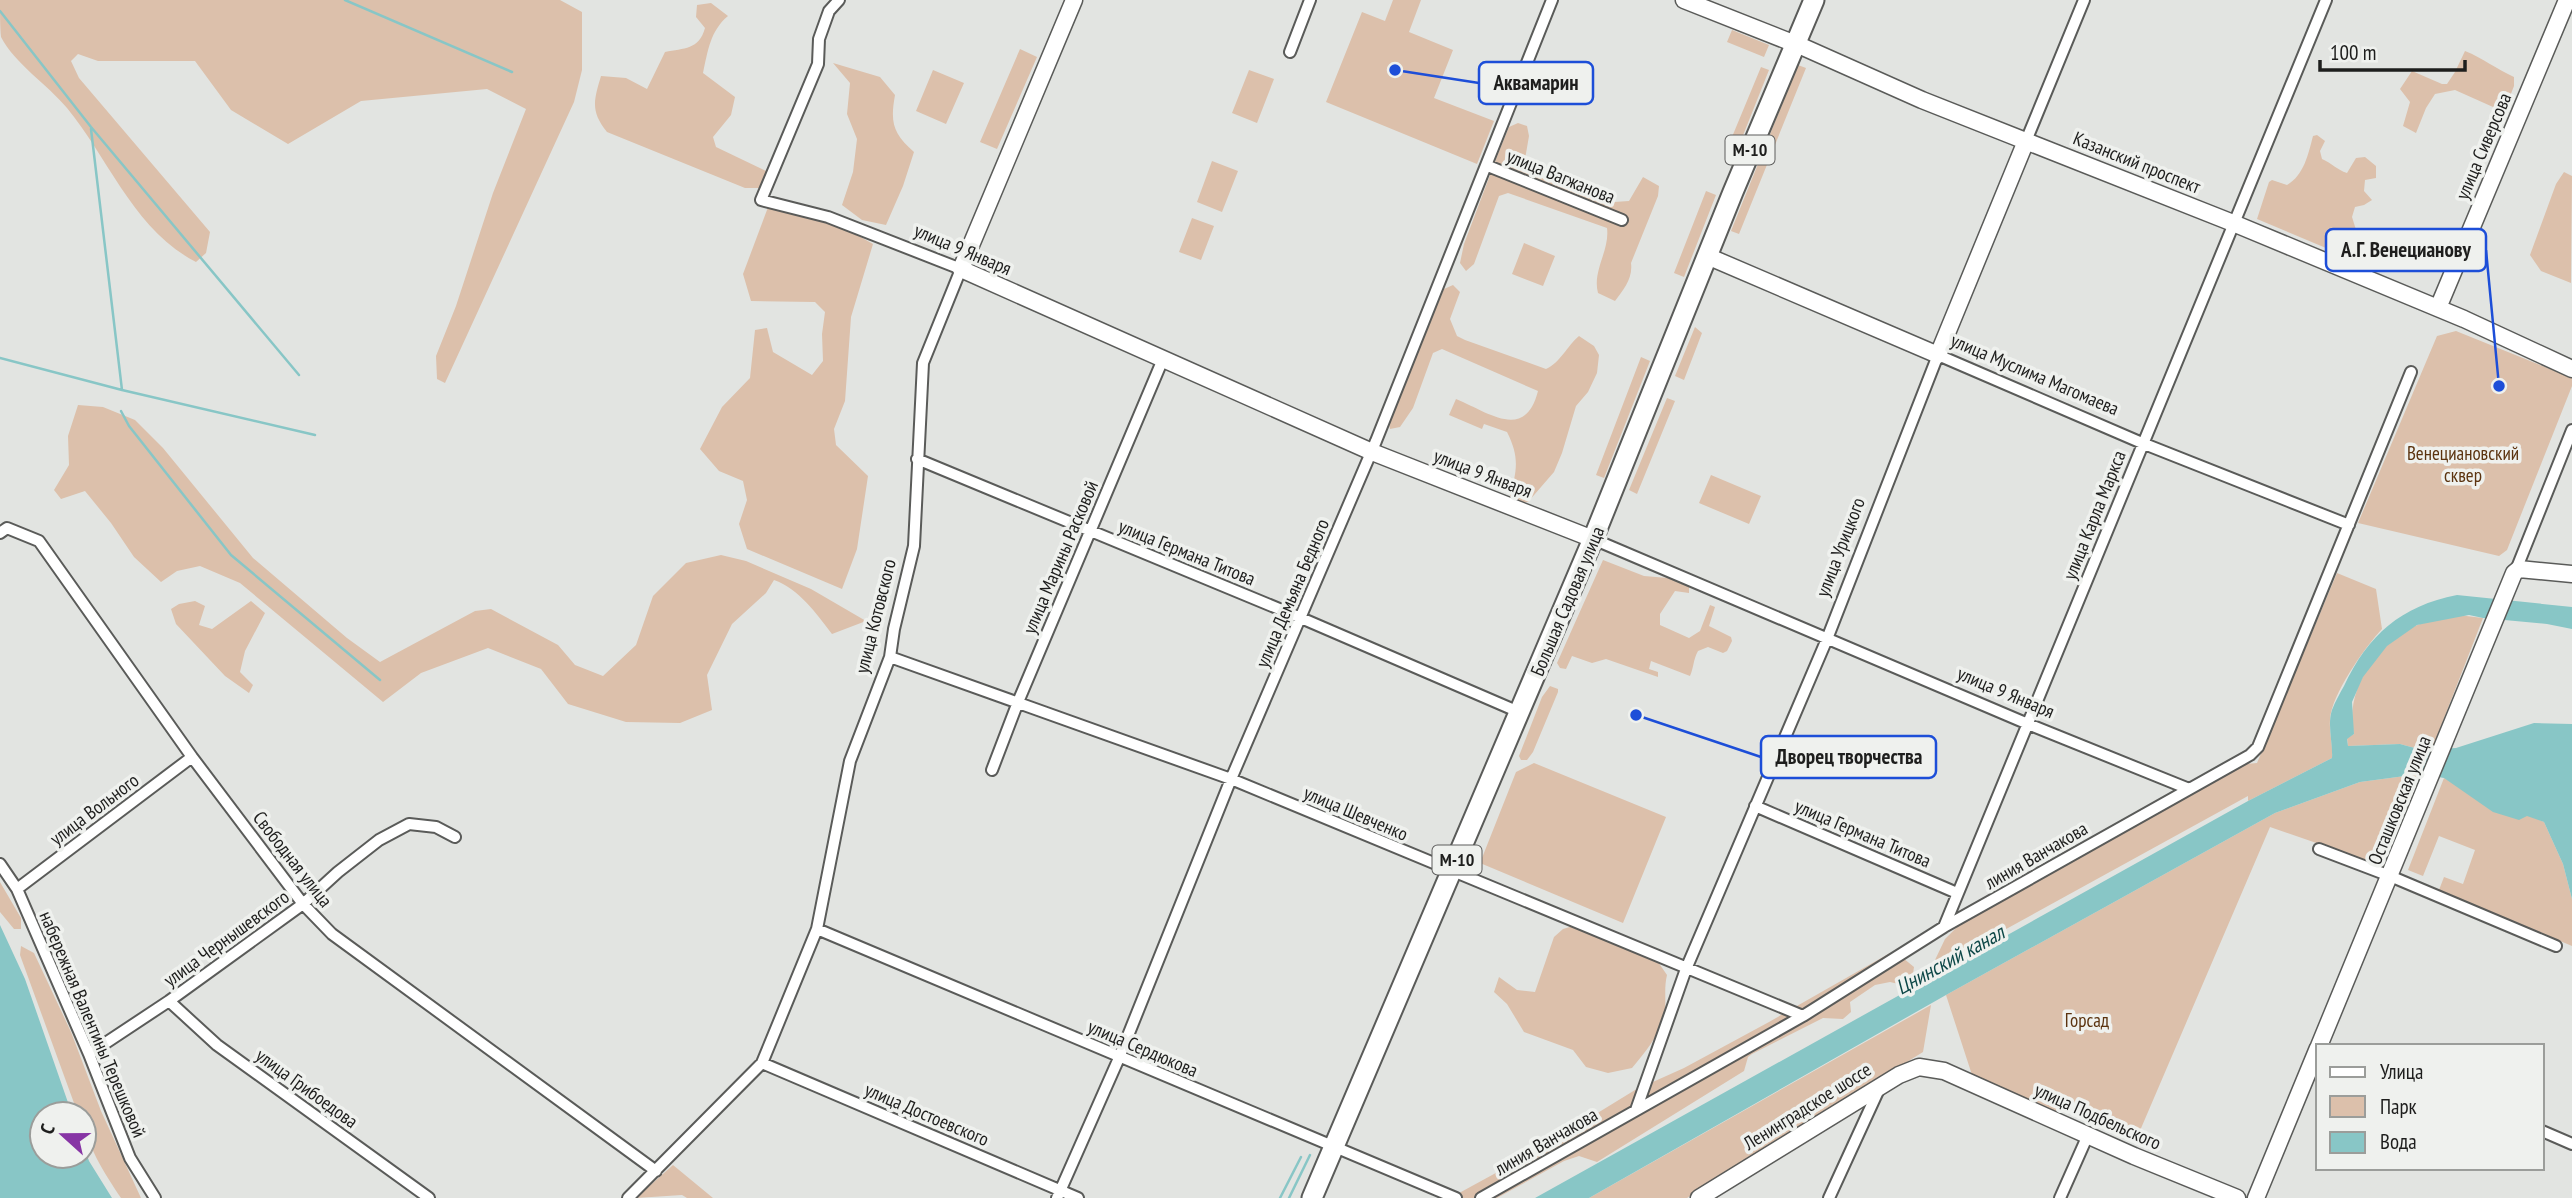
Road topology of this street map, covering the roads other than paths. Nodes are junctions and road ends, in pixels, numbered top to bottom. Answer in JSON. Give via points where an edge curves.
{"nodes":[{"id":1,"x":839,"y":0,"type":"edge"},
{"id":2,"x":1073,"y":0,"type":"edge"},
{"id":3,"x":1310,"y":0,"type":"edge"},
{"id":4,"x":1552,"y":0,"type":"edge"},
{"id":5,"x":1684,"y":0,"type":"edge"},
{"id":6,"x":1814,"y":0,"type":"edge"},
{"id":7,"x":2084,"y":0,"type":"edge"},
{"id":8,"x":2326,"y":0,"type":"edge"},
{"id":9,"x":2567,"y":0,"type":"edge"},
{"id":10,"x":1795,"y":44,"type":"junction"},
{"id":11,"x":1290,"y":52,"type":"dead end"},
{"id":12,"x":2026,"y":141,"type":"junction"},
{"id":13,"x":1488,"y":166,"type":"junction"},
{"id":14,"x":1622,"y":220,"type":"dead end"},
{"id":15,"x":2233,"y":223,"type":"junction"},
{"id":16,"x":1707,"y":256,"type":"junction"},
{"id":17,"x":961,"y":269,"type":"junction"},
{"id":18,"x":2438,"y":309,"type":"junction"},
{"id":19,"x":1938,"y":355,"type":"junction"},
{"id":20,"x":1163,"y":359,"type":"junction"},
{"id":21,"x":2572,"y":369,"type":"edge"},
{"id":22,"x":2412,"y":372,"type":"dead end"},
{"id":23,"x":2572,"y":430,"type":"edge"},
{"id":24,"x":2142,"y":443,"type":"junction"},
{"id":25,"x":1372,"y":452,"type":"junction"},
{"id":26,"x":917,"y":459,"type":"junction"},
{"id":27,"x":2349,"y":525,"type":"junction"},
{"id":28,"x":3,"y":531,"type":"edge"},
{"id":29,"x":1091,"y":531,"type":"junction"},
{"id":30,"x":1593,"y":539,"type":"junction"},
{"id":31,"x":2516,"y":570,"type":"junction"},
{"id":32,"x":2572,"y":574,"type":"edge"},
{"id":33,"x":1301,"y":618,"type":"junction"},
{"id":34,"x":1827,"y":639,"type":"junction"},
{"id":35,"x":890,"y":657,"type":"junction"},
{"id":36,"x":1018,"y":702,"type":"junction"},
{"id":37,"x":1519,"y":712,"type":"junction"},
{"id":38,"x":2028,"y":724,"type":"junction"},
{"id":39,"x":192,"y":757,"type":"junction"},
{"id":40,"x":992,"y":769,"type":"dead end"},
{"id":41,"x":1231,"y":779,"type":"junction"},
{"id":42,"x":2189,"y":789,"type":"junction"},
{"id":43,"x":1755,"y":806,"type":"junction"},
{"id":44,"x":454,"y":837,"type":"dead end"},
{"id":45,"x":2319,"y":849,"type":"dead end"},
{"id":46,"x":0,"y":864,"type":"edge"},
{"id":47,"x":1452,"y":870,"type":"junction"},
{"id":48,"x":2390,"y":876,"type":"junction"},
{"id":49,"x":17,"y":889,"type":"junction"},
{"id":50,"x":1957,"y":892,"type":"junction"},
{"id":51,"x":303,"y":904,"type":"junction"},
{"id":52,"x":1944,"y":928,"type":"junction"},
{"id":53,"x":817,"y":929,"type":"junction"},
{"id":54,"x":2556,"y":946,"type":"dead end"},
{"id":55,"x":1686,"y":969,"type":"junction"},
{"id":56,"x":169,"y":1001,"type":"junction"},
{"id":57,"x":1803,"y":1016,"type":"junction"},
{"id":58,"x":2323,"y":1044,"type":"edge"},
{"id":59,"x":89,"y":1054,"type":"junction"},
{"id":60,"x":1119,"y":1058,"type":"junction"},
{"id":61,"x":2316,"y":1061,"type":"edge"},
{"id":62,"x":762,"y":1063,"type":"junction"},
{"id":63,"x":1944,"y":1071,"type":"joint"},
{"id":64,"x":1881,"y":1084,"type":"junction"},
{"id":65,"x":1636,"y":1110,"type":"junction"},
{"id":66,"x":2544,"y":1132,"type":"edge"},
{"id":67,"x":2088,"y":1135,"type":"junction"},
{"id":68,"x":2572,"y":1144,"type":"edge"},
{"id":69,"x":1333,"y":1146,"type":"junction"},
{"id":70,"x":656,"y":1171,"type":"junction"},
{"id":71,"x":1059,"y":1194,"type":"edge"},
{"id":72,"x":155,"y":1198,"type":"edge"},
{"id":73,"x":429,"y":1198,"type":"edge"},
{"id":74,"x":628,"y":1198,"type":"edge"},
{"id":75,"x":1078,"y":1198,"type":"edge"},
{"id":76,"x":1312,"y":1198,"type":"edge"},
{"id":77,"x":1456,"y":1198,"type":"edge"},
{"id":78,"x":1481,"y":1198,"type":"edge"},
{"id":79,"x":1699,"y":1198,"type":"edge"},
{"id":80,"x":1829,"y":1198,"type":"edge"},
{"id":81,"x":2060,"y":1198,"type":"edge"},
{"id":82,"x":2236,"y":1198,"type":"edge"},
{"id":83,"x":2256,"y":1198,"type":"edge"}],
"edges":[{"from":1,"to":17,"type":"street","name":"улица 9 Января","via":[[829,11],[819,39],[818,64],[761,200],[828,217]]},
{"from":2,"to":17,"type":"street","name":"улица Котовского"},
{"from":3,"to":11,"type":"street"},
{"from":4,"to":13,"type":"street","name":"улица Демьяна Бедного"},
{"from":5,"to":10,"type":"street","name":"Казанский проспект"},
{"from":6,"to":10,"type":"highway","name":"Большая Садовая улица","number":"М-10"},
{"from":7,"to":12,"type":"street","name":"улица Урицкого"},
{"from":8,"to":15,"type":"street","name":"улица Карла Маркса"},
{"from":9,"to":18,"type":"street","name":"улица Сиверсова"},
{"from":10,"to":12,"type":"street","name":"Казанский проспект"},
{"from":10,"to":16,"type":"highway","name":"Большая Садовая улица","number":"М-10"},
{"from":12,"to":15,"type":"street","name":"Казанский проспект"},
{"from":12,"to":19,"type":"street","name":"улица Урицкого"},
{"from":13,"to":14,"type":"street","name":"улица Вагжанова"},
{"from":13,"to":25,"type":"street","name":"улица Демьяна Бедного"},
{"from":15,"to":18,"type":"street","name":"Казанский проспект"},
{"from":15,"to":24,"type":"street","name":"улица Карла Маркса"},
{"from":16,"to":19,"type":"street","name":"улица Муслима Магомаева"},
{"from":16,"to":30,"type":"highway","name":"Большая Садовая улица","number":"М-10"},
{"from":17,"to":20,"type":"street","name":"улица 9 Января"},
{"from":17,"to":26,"type":"street","name":"улица Котовского","via":[[923,363]]},
{"from":18,"to":21,"type":"street","name":"Казанский проспект"},
{"from":19,"to":24,"type":"street","name":"улица Муслима Магомаева"},
{"from":19,"to":34,"type":"street","name":"улица Урицкого"},
{"from":20,"to":25,"type":"street","name":"улица 9 Января"},
{"from":20,"to":29,"type":"street","name":"улица Марины Расковой"},
{"from":22,"to":27,"type":"street","name":"линия Ванчакова"},
{"from":23,"to":31,"type":"street"},
{"from":24,"to":27,"type":"street","name":"улица Муслима Магомаева"},
{"from":24,"to":38,"type":"street","name":"улица Карла Маркса"},
{"from":25,"to":30,"type":"street","name":"улица 9 Января"},
{"from":25,"to":33,"type":"street","name":"улица Демьяна Бедного"},
{"from":26,"to":29,"type":"street","name":"улица Германа Титова"},
{"from":26,"to":35,"type":"street","name":"улица Котовского","via":[[914,546]]},
{"from":27,"to":42,"type":"street","name":"линия Ванчакова","via":[[2258,747]]},
{"from":28,"to":39,"type":"street","name":"Свободная улица","via":[[39,541]]},
{"from":29,"to":33,"type":"street","name":"улица Германа Титова"},
{"from":29,"to":36,"type":"street","name":"улица Марины Расковой"},
{"from":30,"to":34,"type":"street","name":"улица 9 Января"},
{"from":30,"to":37,"type":"highway","name":"Большая Садовая улица","number":"М-10"},
{"from":31,"to":32,"type":"street"},
{"from":31,"to":48,"type":"street","name":"Осташковская улица"},
{"from":33,"to":37,"type":"street","name":"улица Германа Титова"},
{"from":33,"to":41,"type":"street","name":"улица Демьяна Бедного"},
{"from":34,"to":38,"type":"street","name":"улица 9 Января"},
{"from":34,"to":43,"type":"street","name":"улица Урицкого"},
{"from":35,"to":36,"type":"street","name":"улица Шевченко"},
{"from":35,"to":53,"type":"street","name":"улица Котовского","via":[[849,761]]},
{"from":36,"to":40,"type":"street","name":"улица Марины Расковой"},
{"from":36,"to":41,"type":"street","name":"улица Шевченко"},
{"from":37,"to":47,"type":"highway","name":"Большая Садовая улица","number":"М-10"},
{"from":38,"to":42,"type":"street","name":"улица 9 Января"},
{"from":38,"to":50,"type":"street","name":"улица Карла Маркса"},
{"from":39,"to":49,"type":"street","name":"улица Вольного"},
{"from":39,"to":51,"type":"street","name":"Свободная улица"},
{"from":41,"to":47,"type":"street","name":"улица Шевченко"},
{"from":41,"to":60,"type":"street","name":"улица Демьяна Бедного"},
{"from":42,"to":52,"type":"street","name":"линия Ванчакова"},
{"from":43,"to":50,"type":"street","name":"улица Германа Титова"},
{"from":43,"to":55,"type":"street","name":"улица Урицкого"},
{"from":44,"to":51,"type":"street","name":"улица Чернышевского","via":[[436,827],[409,824],[379,840]]},
{"from":45,"to":48,"type":"street"},
{"from":46,"to":49,"type":"street","name":"набережная Валентины Терешковой"},
{"from":47,"to":55,"type":"street","name":"улица Шевченко"},
{"from":47,"to":69,"type":"highway","name":"Большая Садовая улица","number":"М-10"},
{"from":48,"to":54,"type":"street"},
{"from":48,"to":58,"type":"street","name":"Осташковская улица"},
{"from":49,"to":59,"type":"street","name":"набережная Валентины Терешковой"},
{"from":50,"to":52,"type":"street","name":"улица Карла Маркса"},
{"from":51,"to":56,"type":"street","name":"улица Чернышевского"},
{"from":51,"to":70,"type":"street","name":"Свободная улица","via":[[332,934]]},
{"from":52,"to":57,"type":"street","name":"линия Ванчакова"},
{"from":53,"to":60,"type":"street","name":"улица Сердюкова"},
{"from":53,"to":62,"type":"street","name":"улица Котовского"},
{"from":55,"to":57,"type":"street","name":"улица Шевченко"},
{"from":55,"to":65,"type":"street","name":"улица Урицкого"},
{"from":56,"to":59,"type":"street","name":"улица Чернышевского"},
{"from":56,"to":73,"type":"street","name":"улица Грибоедова","via":[[217,1045]]},
{"from":57,"to":65,"type":"street","name":"линия Ванчакова"},
{"from":59,"to":72,"type":"street","name":"набережная Валентины Терешковой","via":[[130,1158]]},
{"from":60,"to":69,"type":"street","name":"улица Сердюкова"},
{"from":60,"to":71,"type":"street","name":"улица Демьяна Бедного"},
{"from":61,"to":83,"type":"street","name":"Осташковская улица"},
{"from":62,"to":70,"type":"street","name":"улица Котовского"},
{"from":62,"to":71,"type":"street","name":"улица Достоевского"},
{"from":63,"to":64,"type":"street","name":"Ленинградское шоссе","via":[[1919,1067]]},
{"from":63,"to":67,"type":"street","name":"улица Подбельского"},
{"from":64,"to":79,"type":"street","name":"Ленинградское шоссе"},
{"from":64,"to":80,"type":"street"},
{"from":65,"to":78,"type":"street","name":"линия Ванчакова"},
{"from":66,"to":68,"type":"street"},
{"from":67,"to":81,"type":"street"},
{"from":67,"to":82,"type":"street","name":"улица Подбельского"},
{"from":69,"to":76,"type":"highway","name":"Большая Садовая улица","number":"М-10"},
{"from":69,"to":77,"type":"street","name":"улица Сердюкова"},
{"from":70,"to":74,"type":"street","name":"улица Котовского"},
{"from":71,"to":75,"type":"street","name":"улица Достоевского"}]}
